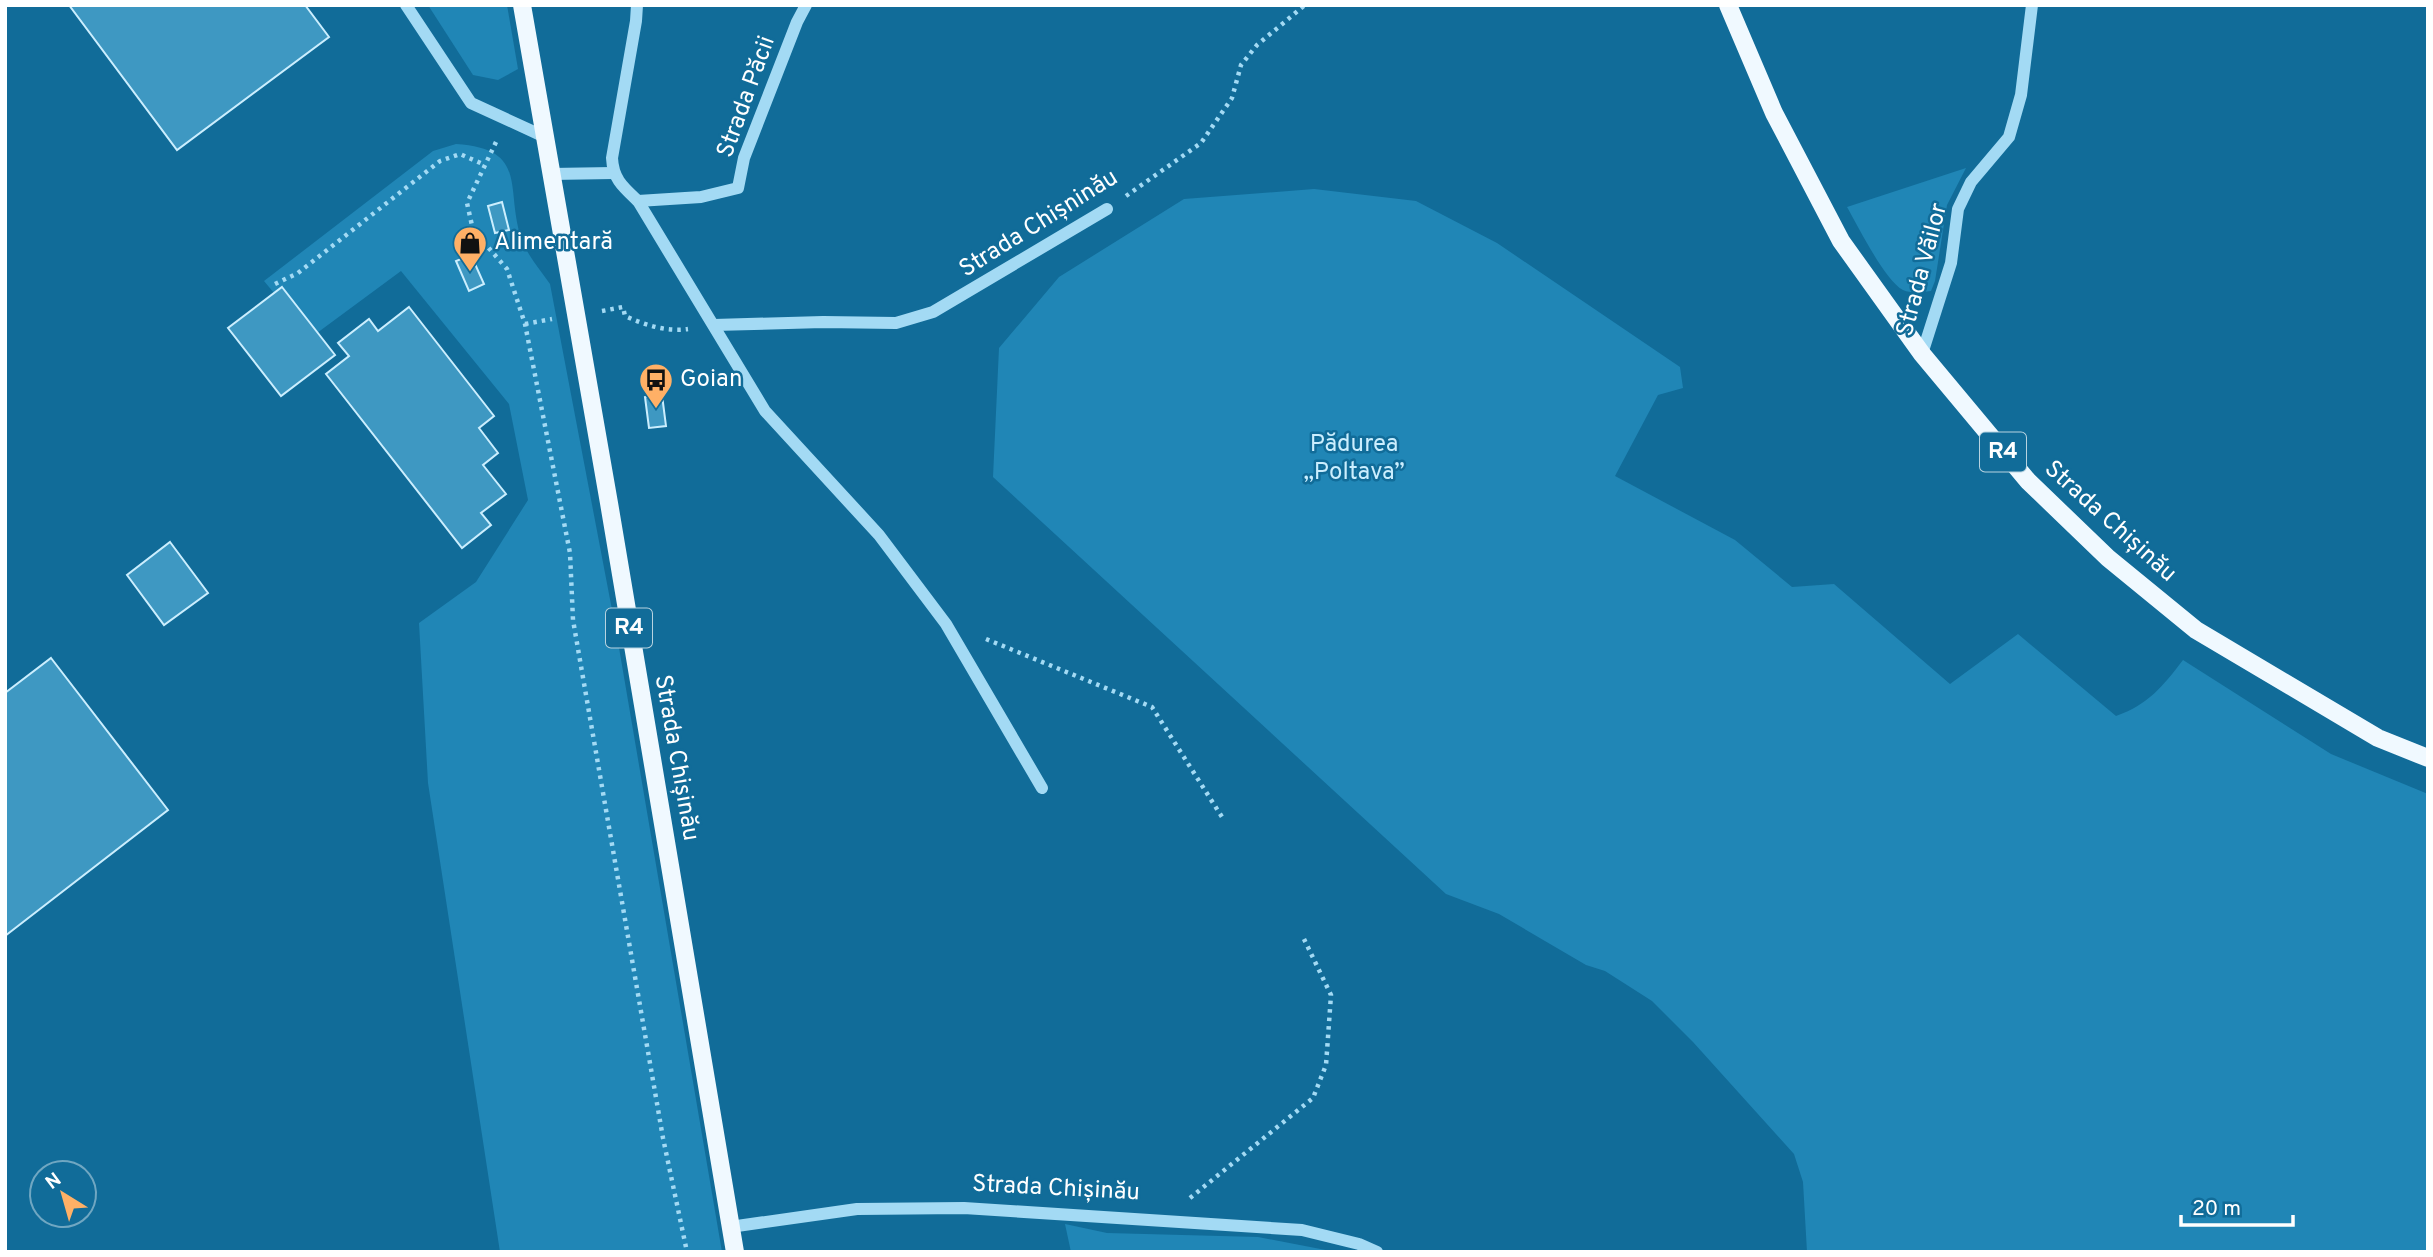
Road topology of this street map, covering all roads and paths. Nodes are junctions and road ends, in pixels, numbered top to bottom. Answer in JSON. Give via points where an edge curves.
{"nodes":[{"id":1,"x":406,"y":5,"type":"edge"},
{"id":2,"x":522,"y":5,"type":"edge"},
{"id":3,"x":637,"y":5,"type":"edge"},
{"id":4,"x":806,"y":5,"type":"edge"},
{"id":5,"x":1305,"y":5,"type":"edge"},
{"id":6,"x":1728,"y":5,"type":"edge"},
{"id":7,"x":2032,"y":5,"type":"edge"},
{"id":8,"x":507,"y":119,"type":"junction"},
{"id":9,"x":545,"y":137,"type":"junction"},
{"id":10,"x":485,"y":165,"type":"junction"},
{"id":11,"x":613,"y":173,"type":"junction"},
{"id":12,"x":551,"y":174,"type":"junction"},
{"id":13,"x":638,"y":201,"type":"junction"},
{"id":14,"x":1107,"y":209,"type":"joint"},
{"id":15,"x":275,"y":284,"type":"dead end"},
{"id":16,"x":623,"y":307,"type":"dead end"},
{"id":17,"x":714,"y":326,"type":"junction"},
{"id":18,"x":1922,"y":354,"type":"junction"},
{"id":19,"x":946,"y":624,"type":"junction"},
{"id":20,"x":2428,"y":758,"type":"edge"},
{"id":21,"x":1042,"y":788,"type":"dead end"},
{"id":22,"x":1222,"y":817,"type":"dead end"},
{"id":23,"x":1304,"y":939,"type":"dead end"},
{"id":24,"x":1165,"y":1220,"type":"junction"},
{"id":25,"x":730,"y":1227,"type":"junction"},
{"id":26,"x":687,"y":1252,"type":"edge"},
{"id":27,"x":735,"y":1252,"type":"edge"},
{"id":28,"x":1377,"y":1252,"type":"edge"}],
"edges":[{"from":1,"to":8,"type":"street","via":[[471,103]]},
{"from":2,"to":9,"type":"main road","name":"Strada Chișinău","number":"R4"},
{"from":3,"to":11,"type":"street"},
{"from":4,"to":13,"type":"street","name":"Strada Păcii","via":[[744,158],[738,188],[701,197]]},
{"from":5,"to":14,"type":"path","name":"Strada Chișninău","via":[[1257,45],[1241,65],[1232,98],[1201,143]]},
{"from":6,"to":18,"type":"main road","name":"Strada Chișinău","number":"R4","via":[[1774,113],[1841,241]]},
{"from":7,"to":18,"type":"street","name":"Strada Văilor","via":[[2021,95],[2009,137],[1971,182],[1958,209],[1951,263]]},
{"from":8,"to":9,"type":"street"},
{"from":8,"to":10,"type":"path"},
{"from":9,"to":12,"type":"main road","name":"Strada Chișinău","number":"R4"},
{"from":10,"to":15,"type":"path","via":[[460,154],[440,162],[298,273]]},
{"from":10,"to":26,"type":"path","via":[[467,203],[473,230],[508,269],[525,324],[570,553],[573,620]]},
{"from":11,"to":12,"type":"street"},
{"from":11,"to":13,"type":"street"},
{"from":12,"to":25,"type":"main road","name":"Strada Chișinău","number":"R4"},
{"from":13,"to":17,"type":"street"},
{"from":14,"to":17,"type":"street","name":"Strada Chișninău","via":[[933,312],[896,323]]},
{"from":16,"to":17,"type":"path","via":[[625,316],[646,325],[677,330]]},
{"from":17,"to":19,"type":"street","via":[[765,411],[879,535]]},
{"from":18,"to":20,"type":"main road","name":"Strada Chișinău","number":"R4","via":[[2028,481],[2108,558],[2196,630],[2378,738]]},
{"from":19,"to":21,"type":"street"},
{"from":19,"to":22,"type":"path","via":[[1152,707]]},
{"from":23,"to":24,"type":"path","via":[[1331,995],[1326,1065],[1312,1098]]},
{"from":24,"to":25,"type":"street","name":"Strada Chișinău","via":[[964,1208],[857,1209]]},
{"from":24,"to":28,"type":"street","name":"Strada Chișinău","via":[[1302,1230]]},
{"from":25,"to":27,"type":"main road","name":"Strada Chișinău","number":"R4"}]}
